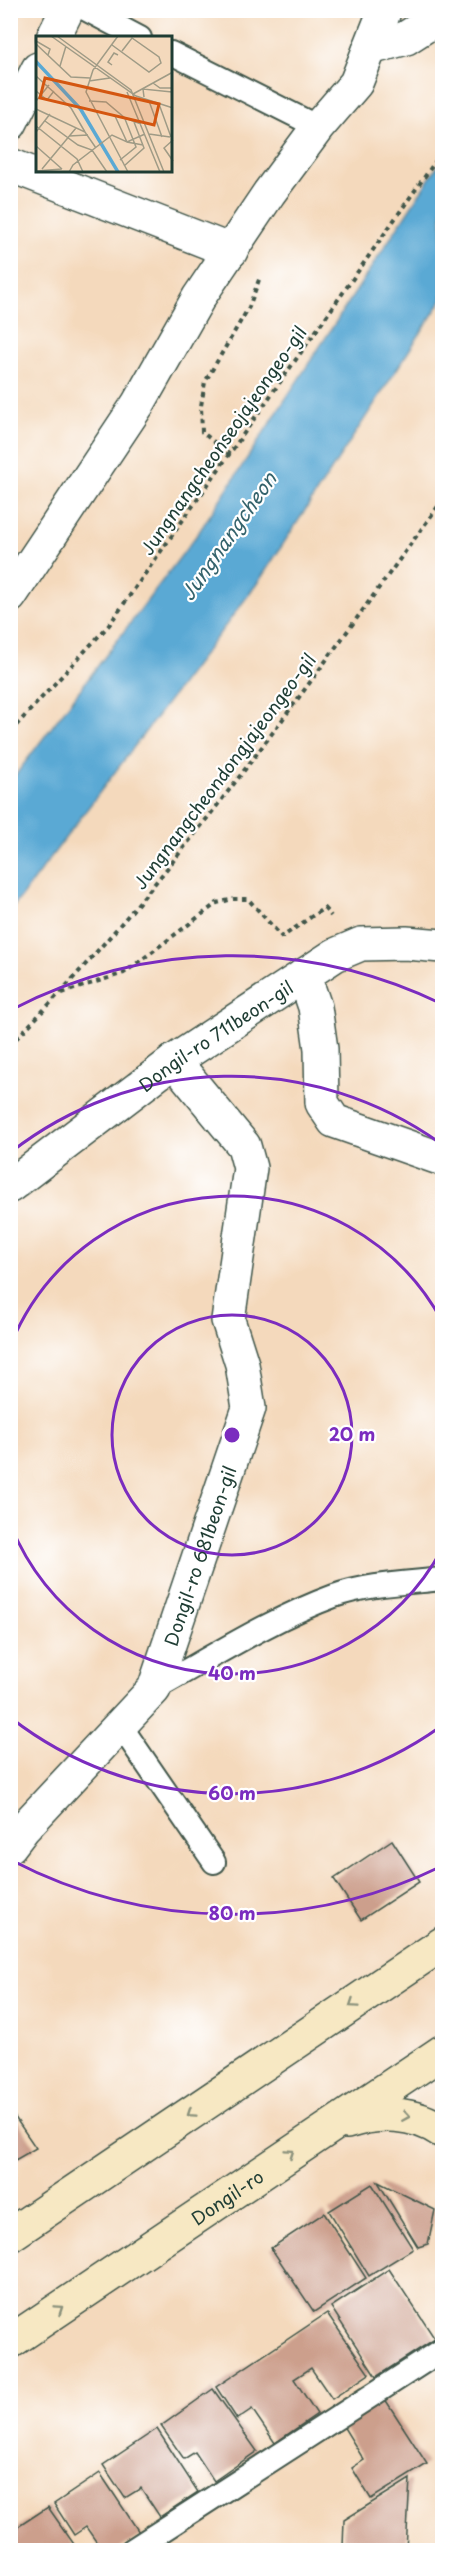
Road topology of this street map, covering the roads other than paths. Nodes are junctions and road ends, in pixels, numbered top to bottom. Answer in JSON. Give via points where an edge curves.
{"nodes":[{"id":1,"x":67,"y":10,"type":"edge"},
{"id":2,"x":87,"y":10,"type":"edge"},
{"id":3,"x":382,"y":10,"type":"edge"},
{"id":4,"x":442,"y":15,"type":"edge"},
{"id":5,"x":54,"y":36,"type":"edge"},
{"id":6,"x":136,"y":36,"type":"edge"},
{"id":7,"x":370,"y":48,"type":"junction"},
{"id":8,"x":172,"y":54,"type":"edge"},
{"id":9,"x":36,"y":73,"type":"edge"},
{"id":10,"x":10,"y":124,"type":"edge"},
{"id":11,"x":318,"y":127,"type":"junction"},
{"id":12,"x":10,"y":165,"type":"edge"},
{"id":13,"x":231,"y":251,"type":"junction"},
{"id":14,"x":10,"y":596,"type":"edge"},
{"id":15,"x":442,"y":946,"type":"edge"},
{"id":16,"x":304,"y":975,"type":"junction"},
{"id":17,"x":174,"y":1061,"type":"junction"},
{"id":18,"x":442,"y":1159,"type":"edge"},
{"id":19,"x":10,"y":1186,"type":"edge"},
{"id":20,"x":442,"y":1579,"type":"edge"},
{"id":21,"x":154,"y":1689,"type":"junction"},
{"id":22,"x":120,"y":1725,"type":"junction"},
{"id":23,"x":10,"y":1845,"type":"edge"},
{"id":24,"x":214,"y":1862,"type":"dead end"},
{"id":25,"x":442,"y":1944,"type":"edge"},
{"id":26,"x":442,"y":1953,"type":"edge"},
{"id":27,"x":401,"y":1971,"type":"junction"},
{"id":28,"x":440,"y":2054,"type":"edge"},
{"id":29,"x":328,"y":2128,"type":"junction"},
{"id":30,"x":442,"y":2131,"type":"edge"},
{"id":31,"x":10,"y":2235,"type":"edge"},
{"id":32,"x":10,"y":2342,"type":"edge"},
{"id":33,"x":442,"y":2350,"type":"edge"},
{"id":34,"x":132,"y":2550,"type":"edge"}],
"edges":[{"from":1,"to":5,"type":"street"},
{"from":2,"to":6,"type":"lane"},
{"from":3,"to":7,"type":"street"},
{"from":4,"to":7,"type":"street","via":[[406,38]]},
{"from":7,"to":11,"type":"street","via":[[356,83]]},
{"from":8,"to":11,"type":"lane"},
{"from":9,"to":10,"type":"street"},
{"from":11,"to":13,"type":"street"},
{"from":12,"to":13,"type":"street"},
{"from":13,"to":14,"type":"street","via":[[199,297],[138,404]]},
{"from":15,"to":16,"type":"street","name":"Dongil-ro 711beon-gil","via":[[406,942],[361,944]]},
{"from":16,"to":17,"type":"street","name":"Dongil-ro 711beon-gil"},
{"from":16,"to":18,"type":"street","via":[[315,1007],[321,1049],[322,1102],[334,1121]]},
{"from":17,"to":19,"type":"street","name":"Dongil-ro 711beon-gil"},
{"from":17,"to":21,"type":"street","name":"Dongil-ro 681beon-gil","via":[[244,1146],[250,1168],[228,1320],[242,1364],[249,1408]]},
{"from":20,"to":21,"type":"lane","via":[[336,1596],[292,1615]]},
{"from":21,"to":22,"type":"street","name":"Dongil-ro 681beon-gil"},
{"from":22,"to":23,"type":"street","name":"Dongil-ro 681beon-gil"},
{"from":22,"to":24,"type":"lane"},
{"from":25,"to":27,"type":"street"},
{"from":26,"to":27,"type":"street"},
{"from":27,"to":31,"type":"street","one_way":true},
{"from":28,"to":29,"type":"street","name":"Dongil-ro"},
{"from":29,"to":30,"type":"street","one_way":true,"via":[[354,2119],[399,2115],[422,2119]]},
{"from":32,"to":29,"type":"street","name":"Dongil-ro","one_way":true},
{"from":33,"to":34,"type":"lane"}]}
